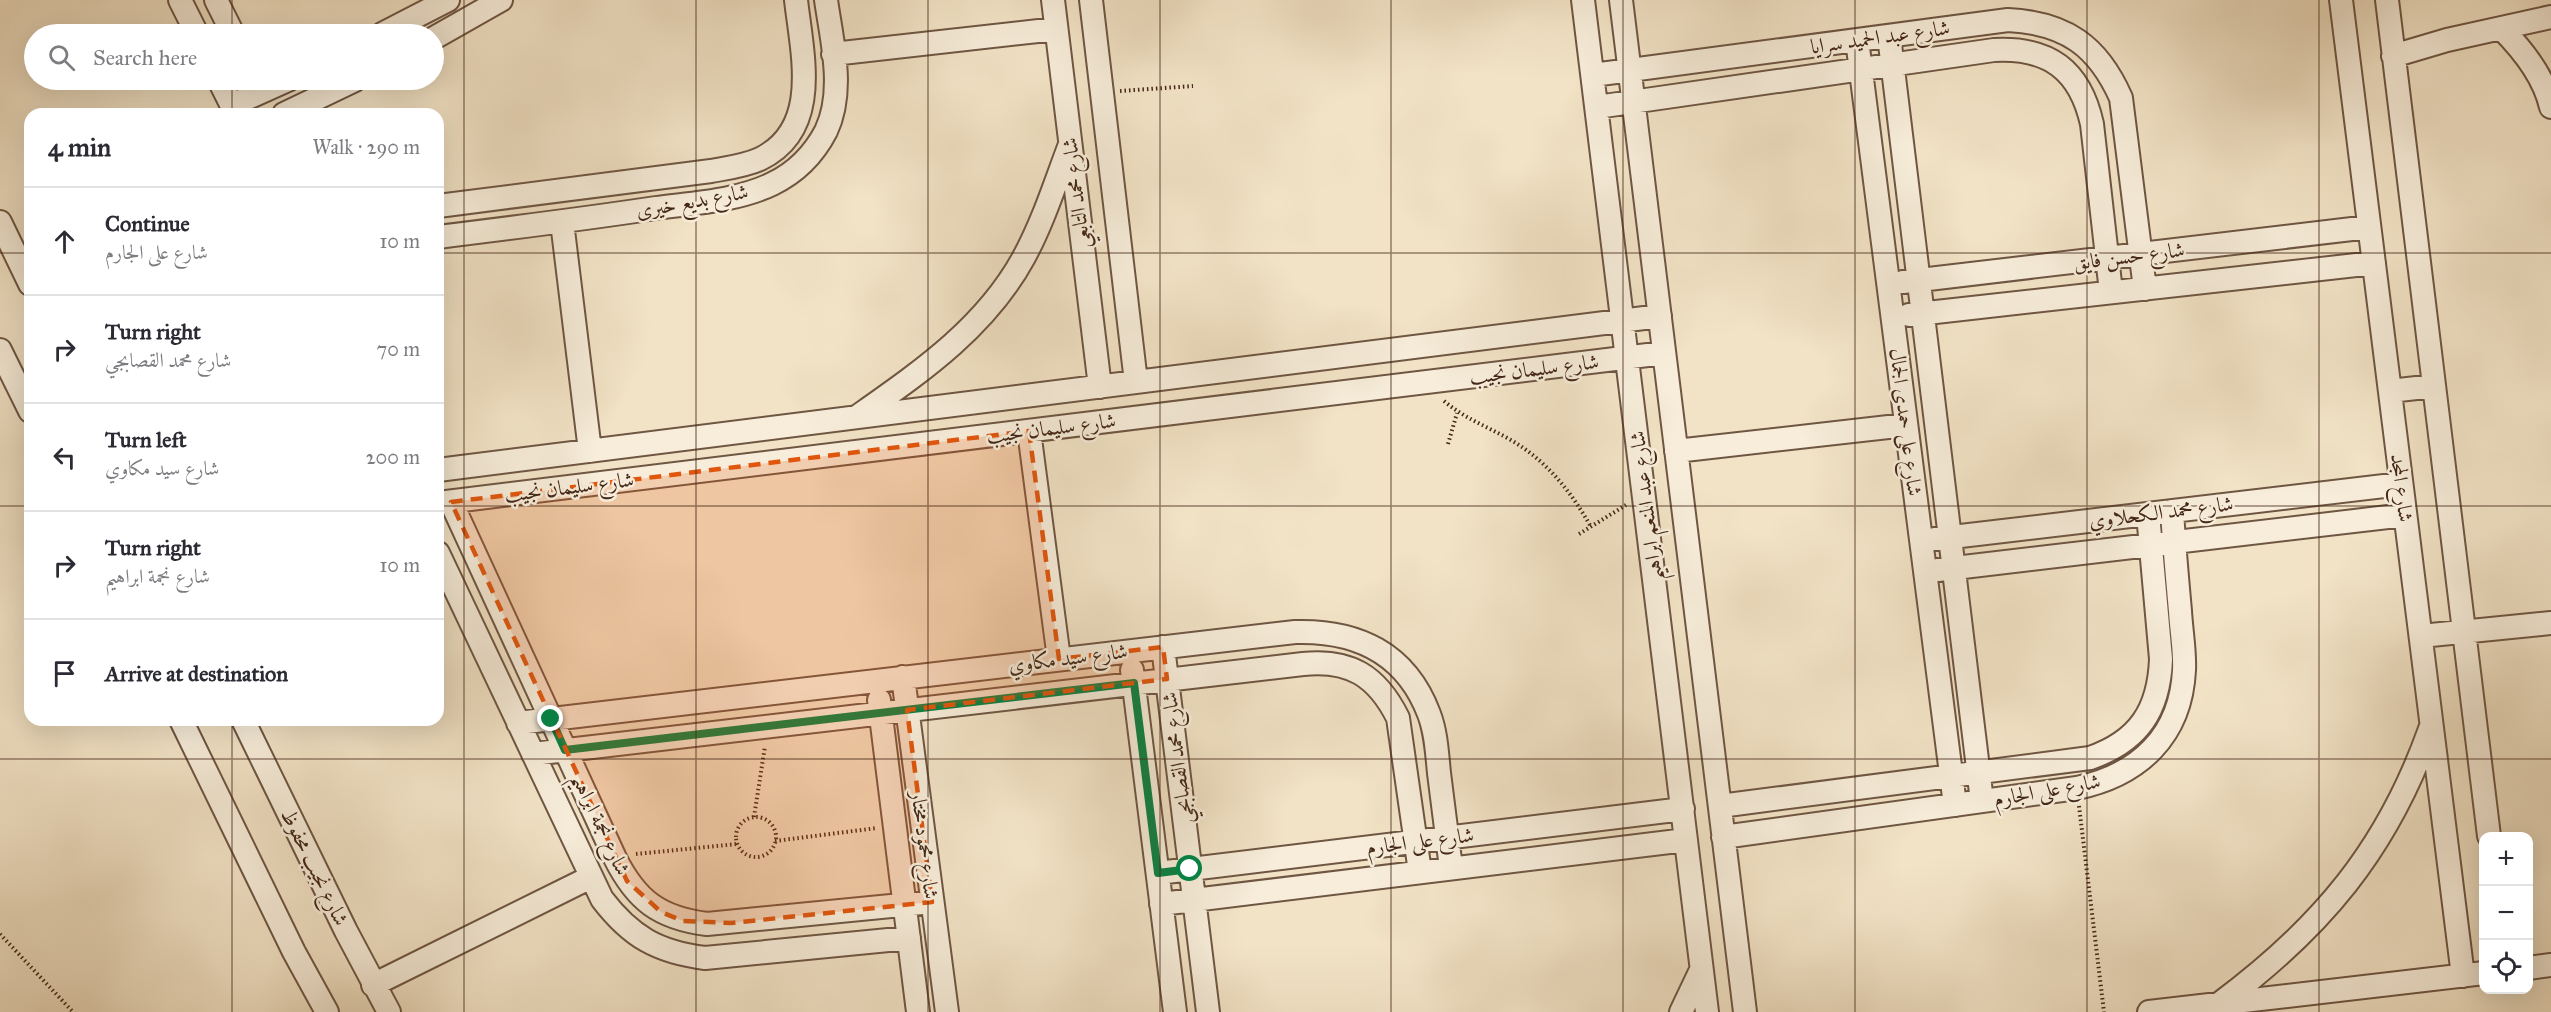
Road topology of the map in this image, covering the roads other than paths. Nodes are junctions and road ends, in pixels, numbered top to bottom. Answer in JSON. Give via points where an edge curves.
{"nodes":[{"id":1,"x":180,"y":0,"type":"edge"},
{"id":2,"x":216,"y":0,"type":"edge"},
{"id":3,"x":448,"y":0,"type":"edge"},
{"id":4,"x":501,"y":0,"type":"edge"},
{"id":5,"x":796,"y":0,"type":"edge"},
{"id":6,"x":826,"y":0,"type":"edge"},
{"id":7,"x":1053,"y":0,"type":"edge"},
{"id":8,"x":1091,"y":0,"type":"edge"},
{"id":9,"x":1583,"y":0,"type":"edge"},
{"id":10,"x":1621,"y":0,"type":"edge"},
{"id":11,"x":2328,"y":0,"type":"edge"},
{"id":12,"x":2341,"y":0,"type":"edge"},
{"id":13,"x":2387,"y":0,"type":"edge"},
{"id":14,"x":2551,"y":17,"type":"edge"},
{"id":15,"x":192,"y":24,"type":"edge"},
{"id":16,"x":228,"y":24,"type":"edge"},
{"id":17,"x":401,"y":24,"type":"edge"},
{"id":18,"x":2501,"y":28,"type":"junction"},
{"id":19,"x":1056,"y":29,"type":"junction"},
{"id":20,"x":2345,"y":31,"type":"junction"},
{"id":21,"x":444,"y":32,"type":"edge"},
{"id":22,"x":1889,"y":36,"type":"junction"},
{"id":23,"x":1857,"y":40,"type":"junction"},
{"id":24,"x":833,"y":54,"type":"junction"},
{"id":25,"x":2394,"y":56,"type":"junction"},
{"id":26,"x":1893,"y":66,"type":"junction"},
{"id":27,"x":1630,"y":70,"type":"junction"},
{"id":28,"x":1861,"y":70,"type":"junction"},
{"id":29,"x":1593,"y":75,"type":"junction"},
{"id":30,"x":224,"y":90,"type":"edge"},
{"id":31,"x":254,"y":90,"type":"edge"},
{"id":32,"x":260,"y":90,"type":"edge"},
{"id":33,"x":334,"y":90,"type":"edge"},
{"id":34,"x":1634,"y":102,"type":"junction"},
{"id":35,"x":1597,"y":107,"type":"junction"},
{"id":36,"x":2551,"y":107,"type":"edge"},
{"id":37,"x":233,"y":108,"type":"edge"},
{"id":38,"x":236,"y":108,"type":"edge"},
{"id":39,"x":269,"y":108,"type":"edge"},
{"id":40,"x":297,"y":108,"type":"edge"},
{"id":41,"x":1070,"y":143,"type":"junction"},
{"id":42,"x":444,"y":205,"type":"edge"},
{"id":43,"x":0,"y":222,"type":"edge"},
{"id":44,"x":562,"y":222,"type":"junction"},
{"id":45,"x":2369,"y":227,"type":"junction"},
{"id":46,"x":444,"y":236,"type":"edge"},
{"id":47,"x":2141,"y":254,"type":"junction"},
{"id":48,"x":2107,"y":258,"type":"junction"},
{"id":49,"x":2374,"y":263,"type":"junction"},
{"id":50,"x":24,"y":268,"type":"edge"},
{"id":51,"x":1918,"y":280,"type":"junction"},
{"id":52,"x":1888,"y":284,"type":"junction"},
{"id":53,"x":2145,"y":289,"type":"junction"},
{"id":54,"x":2111,"y":292,"type":"junction"},
{"id":55,"x":1923,"y":313,"type":"junction"},
{"id":56,"x":1660,"y":316,"type":"junction"},
{"id":57,"x":1892,"y":316,"type":"junction"},
{"id":58,"x":1622,"y":321,"type":"junction"},
{"id":59,"x":0,"y":350,"type":"edge"},
{"id":60,"x":1664,"y":353,"type":"junction"},
{"id":61,"x":1628,"y":357,"type":"junction"},
{"id":62,"x":1147,"y":381,"type":"junction"},
{"id":63,"x":2434,"y":386,"type":"junction"},
{"id":64,"x":1100,"y":387,"type":"junction"},
{"id":65,"x":2390,"y":391,"type":"junction"},
{"id":66,"x":24,"y":399,"type":"edge"},
{"id":67,"x":1163,"y":414,"type":"junction"},
{"id":68,"x":856,"y":417,"type":"junction"},
{"id":69,"x":1906,"y":425,"type":"junction"},
{"id":70,"x":1029,"y":431,"type":"junction"},
{"id":71,"x":590,"y":451,"type":"junction"},
{"id":72,"x":1676,"y":451,"type":"junction"},
{"id":73,"x":444,"y":469,"type":"edge"},
{"id":74,"x":2401,"y":484,"type":"junction"},
{"id":75,"x":444,"y":502,"type":"edge"},
{"id":76,"x":2172,"y":511,"type":"junction"},
{"id":77,"x":2148,"y":514,"type":"junction"},
{"id":78,"x":2405,"y":515,"type":"junction"},
{"id":79,"x":1950,"y":537,"type":"junction"},
{"id":80,"x":1921,"y":540,"type":"junction"},
{"id":81,"x":2174,"y":542,"type":"junction"},
{"id":82,"x":2151,"y":545,"type":"junction"},
{"id":83,"x":444,"y":566,"type":"edge"},
{"id":84,"x":1954,"y":568,"type":"junction"},
{"id":85,"x":1925,"y":571,"type":"junction"},
{"id":86,"x":2551,"y":623,"type":"edge"},
{"id":87,"x":2465,"y":631,"type":"junction"},
{"id":88,"x":2421,"y":636,"type":"junction"},
{"id":89,"x":1163,"y":647,"type":"junction"},
{"id":90,"x":1130,"y":651,"type":"junction"},
{"id":91,"x":1059,"y":659,"type":"junction"},
{"id":92,"x":962,"y":670,"type":"junction"},
{"id":93,"x":903,"y":677,"type":"junction"},
{"id":94,"x":877,"y":680,"type":"junction"},
{"id":95,"x":1167,"y":680,"type":"junction"},
{"id":96,"x":1134,"y":683,"type":"junction"},
{"id":97,"x":814,"y":688,"type":"junction"},
{"id":98,"x":725,"y":698,"type":"junction"},
{"id":99,"x":966,"y":703,"type":"junction"},
{"id":100,"x":907,"y":710,"type":"junction"},
{"id":101,"x":881,"y":713,"type":"junction"},
{"id":102,"x":551,"y":719,"type":"junction"},
{"id":103,"x":820,"y":720,"type":"junction"},
{"id":104,"x":518,"y":723,"type":"junction"},
{"id":105,"x":2432,"y":725,"type":"junction"},
{"id":106,"x":184,"y":726,"type":"edge"},
{"id":107,"x":246,"y":726,"type":"edge"},
{"id":108,"x":730,"y":730,"type":"junction"},
{"id":109,"x":2124,"y":742,"type":"junction"},
{"id":110,"x":565,"y":750,"type":"junction"},
{"id":111,"x":533,"y":754,"type":"junction"},
{"id":112,"x":2138,"y":764,"type":"junction"},
{"id":113,"x":1979,"y":772,"type":"junction"},
{"id":114,"x":1952,"y":776,"type":"junction"},
{"id":115,"x":1982,"y":801,"type":"junction"},
{"id":116,"x":1955,"y":805,"type":"junction"},
{"id":117,"x":1720,"y":807,"type":"junction"},
{"id":118,"x":1683,"y":809,"type":"junction"},
{"id":119,"x":2488,"y":832,"type":"edge"},
{"id":120,"x":1723,"y":837,"type":"junction"},
{"id":121,"x":1447,"y":838,"type":"junction"},
{"id":122,"x":1686,"y":840,"type":"junction"},
{"id":123,"x":1416,"y":842,"type":"junction"},
{"id":124,"x":1451,"y":868,"type":"junction"},
{"id":125,"x":1190,"y":869,"type":"junction"},
{"id":126,"x":1420,"y":872,"type":"junction"},
{"id":127,"x":1158,"y":873,"type":"junction"},
{"id":128,"x":591,"y":877,"type":"junction"},
{"id":129,"x":1194,"y":900,"type":"junction"},
{"id":130,"x":932,"y":902,"type":"junction"},
{"id":131,"x":1161,"y":904,"type":"junction"},
{"id":132,"x":905,"y":905,"type":"junction"},
{"id":133,"x":909,"y":938,"type":"junction"},
{"id":134,"x":2551,"y":965,"type":"edge"},
{"id":135,"x":2533,"y":967,"type":"edge"},
{"id":136,"x":1702,"y":968,"type":"junction"},
{"id":137,"x":2473,"y":974,"type":"edge"},
{"id":138,"x":374,"y":985,"type":"junction"},
{"id":139,"x":2219,"y":1004,"type":"junction"},
{"id":140,"x":2163,"y":1011,"type":"edge"},
{"id":141,"x":327,"y":1012,"type":"edge"},
{"id":142,"x":389,"y":1012,"type":"edge"},
{"id":143,"x":918,"y":1012,"type":"edge"},
{"id":144,"x":947,"y":1012,"type":"edge"},
{"id":145,"x":1175,"y":1012,"type":"edge"},
{"id":146,"x":1208,"y":1012,"type":"edge"},
{"id":147,"x":1681,"y":1012,"type":"edge"},
{"id":148,"x":1707,"y":1012,"type":"edge"},
{"id":149,"x":1744,"y":1012,"type":"edge"}],
"edges":[{"from":1,"to":15,"type":"street"},
{"from":2,"to":16,"type":"street"},
{"from":3,"to":17,"type":"street"},
{"from":4,"to":21,"type":"street"},
{"from":5,"to":42,"type":"street","name":"شارع بديع خيرى","via":[[804,97],[797,122],[782,143],[761,159],[711,171]]},
{"from":6,"to":24,"type":"street","name":"شارع بديع خيرى"},
{"from":7,"to":19,"type":"street","name":"شارع محمد التابعي"},
{"from":8,"to":62,"type":"street","name":"شارع محمد التابعي","via":[[1101,92]]},
{"from":9,"to":29,"type":"street","name":"شارع عبد المنعم ابراهيم"},
{"from":10,"to":27,"type":"street","name":"شارع عبد المنعم ابراهيم"},
{"from":11,"to":20,"type":"street"},
{"from":12,"to":20,"type":"street","name":"شارع المجد"},
{"from":13,"to":25,"type":"street"},
{"from":14,"to":18,"type":"street"},
{"from":18,"to":25,"type":"street"},
{"from":18,"to":36,"type":"street","via":[[2530,62]]},
{"from":19,"to":24,"type":"street"},
{"from":19,"to":41,"type":"street","name":"شارع محمد التابعي"},
{"from":20,"to":45,"type":"street","name":"شارع المجد"},
{"from":22,"to":23,"type":"street","name":"شارع عبد الحميد سرايا"},
{"from":22,"to":26,"type":"street","name":"شارع على حمدى الجمال"},
{"from":22,"to":47,"type":"street","name":"شارع عبد الحميد سرايا","via":[[2008,20],[2033,21],[2057,28],[2097,56],[2112,76],[2121,98]]},
{"from":23,"to":27,"type":"street","name":"شارع عبد الحميد سرايا"},
{"from":23,"to":28,"type":"street","name":"شارع على حمدى الجمال"},
{"from":24,"to":44,"type":"street","name":"شارع بديع خيرى","via":[[834,105],[826,130],[812,153],[786,176],[770,185],[718,200]]},
{"from":25,"to":63,"type":"street"},
{"from":26,"to":28,"type":"street","name":"شارع عبد الحميد سرايا"},
{"from":26,"to":48,"type":"street","name":"شارع عبد الحميد سرايا","via":[[2017,49],[2040,54],[2060,65],[2076,81],[2087,102]]},
{"from":26,"to":51,"type":"street","name":"شارع على حمدى الجمال"},
{"from":27,"to":29,"type":"street","name":"شارع عبد الحميد سرايا"},
{"from":27,"to":34,"type":"street","name":"شارع عبد المنعم ابراهيم"},
{"from":28,"to":34,"type":"street","name":"شارع عبد الحميد سرايا"},
{"from":28,"to":52,"type":"street","name":"شارع على حمدى الجمال"},
{"from":29,"to":35,"type":"street","name":"شارع عبد المنعم ابراهيم"},
{"from":30,"to":37,"type":"street"},
{"from":31,"to":38,"type":"street"},
{"from":32,"to":39,"type":"street"},
{"from":33,"to":40,"type":"street"},
{"from":34,"to":35,"type":"street","name":"شارع عبد الحميد سرايا"},
{"from":34,"to":56,"type":"street","name":"شارع عبد المنعم ابراهيم"},
{"from":35,"to":58,"type":"street","name":"شارع عبد المنعم ابراهيم"},
{"from":41,"to":64,"type":"street","name":"شارع محمد التابعي"},
{"from":41,"to":68,"type":"street","via":[[1043,218],[998,296],[936,360]]},
{"from":43,"to":50,"type":"street"},
{"from":44,"to":46,"type":"street","name":"شارع بديع خيرى"},
{"from":44,"to":71,"type":"street"},
{"from":45,"to":47,"type":"street","name":"شارع حسن فايق"},
{"from":45,"to":49,"type":"street","name":"شارع المجد"},
{"from":47,"to":48,"type":"street","name":"شارع حسن فايق"},
{"from":47,"to":53,"type":"street","name":"شارع عبد الحميد سرايا"},
{"from":48,"to":51,"type":"street","name":"شارع حسن فايق"},
{"from":48,"to":54,"type":"street","name":"شارع عبد الحميد سرايا"},
{"from":49,"to":53,"type":"street","name":"شارع حسن فايق"},
{"from":49,"to":65,"type":"street","name":"شارع المجد"},
{"from":51,"to":52,"type":"street","name":"شارع حسن فايق"},
{"from":51,"to":55,"type":"street","name":"شارع على حمدى الجمال"},
{"from":52,"to":57,"type":"street","name":"شارع على حمدى الجمال"},
{"from":53,"to":54,"type":"street","name":"شارع حسن فايق"},
{"from":54,"to":55,"type":"street","name":"شارع حسن فايق"},
{"from":55,"to":57,"type":"street","name":"شارع حسن فايق"},
{"from":55,"to":79,"type":"street","name":"شارع على حمدى الجمال"},
{"from":56,"to":58,"type":"street","name":"شارع سليمان نجيب"},
{"from":56,"to":60,"type":"street","name":"شارع عبد المنعم ابراهيم"},
{"from":57,"to":69,"type":"street","name":"شارع على حمدى الجمال"},
{"from":58,"to":61,"type":"street","name":"شارع عبد المنعم ابراهيم"},
{"from":58,"to":62,"type":"street","name":"شارع سليمان نجيب"},
{"from":59,"to":66,"type":"street"},
{"from":60,"to":61,"type":"street","name":"شارع سليمان نجيب"},
{"from":60,"to":72,"type":"street","name":"شارع عبد المنعم ابراهيم"},
{"from":61,"to":67,"type":"street","name":"شارع سليمان نجيب"},
{"from":61,"to":118,"type":"street","name":"شارع عبد المنعم ابراهيم"},
{"from":62,"to":64,"type":"street","name":"شارع سليمان نجيب"},
{"from":62,"to":67,"type":"street","name":"شارع محمد التابعي"},
{"from":63,"to":65,"type":"street"},
{"from":63,"to":87,"type":"street"},
{"from":64,"to":68,"type":"street","name":"شارع سليمان نجيب"},
{"from":65,"to":74,"type":"street","name":"شارع المجد"},
{"from":67,"to":70,"type":"street","name":"شارع سليمان نجيب"},
{"from":68,"to":71,"type":"street","name":"شارع سليمان نجيب"},
{"from":69,"to":72,"type":"street"},
{"from":69,"to":80,"type":"street","name":"شارع على حمدى الجمال"},
{"from":70,"to":75,"type":"street","name":"شارع سليمان نجيب"},
{"from":70,"to":91,"type":"street"},
{"from":71,"to":73,"type":"street","name":"شارع سليمان نجيب"},
{"from":72,"to":117,"type":"street","name":"شارع عبد المنعم ابراهيم"},
{"from":74,"to":76,"type":"street","name":"شارع محمد الكحلاوي"},
{"from":74,"to":78,"type":"street","name":"شارع المجد"},
{"from":75,"to":102,"type":"street","name":"شارع نجمة ابراهيم"},
{"from":76,"to":77,"type":"street","name":"شارع محمد الكحلاوي"},
{"from":76,"to":81,"type":"street","name":"شارع على الجارم"},
{"from":77,"to":79,"type":"street","name":"شارع محمد الكحلاوي"},
{"from":77,"to":82,"type":"street","name":"شارع على الجارم"},
{"from":78,"to":81,"type":"street","name":"شارع محمد الكحلاوي"},
{"from":78,"to":88,"type":"street","name":"شارع المجد"},
{"from":79,"to":80,"type":"street","name":"شارع محمد الكحلاوي"},
{"from":79,"to":84,"type":"street","name":"شارع على حمدى الجمال"},
{"from":80,"to":85,"type":"street","name":"شارع على حمدى الجمال"},
{"from":81,"to":82,"type":"street","name":"شارع محمد الكحلاوي"},
{"from":81,"to":112,"type":"street","name":"شارع على الجارم","via":[[2184,669],[2181,696],[2167,729]]},
{"from":82,"to":84,"type":"street","name":"شارع محمد الكحلاوي"},
{"from":82,"to":109,"type":"street","name":"شارع على الجارم","via":[[2160,682],[2153,705]]},
{"from":83,"to":104,"type":"street","name":"شارع نجمة ابراهيم"},
{"from":84,"to":85,"type":"street","name":"شارع محمد الكحلاوي"},
{"from":84,"to":113,"type":"street","name":"شارع على حمدى الجمال"},
{"from":85,"to":114,"type":"street","name":"شارع على حمدى الجمال"},
{"from":86,"to":87,"type":"street"},
{"from":87,"to":88,"type":"street"},
{"from":87,"to":119,"type":"street"},
{"from":88,"to":105,"type":"street","name":"شارع المجد"},
{"from":89,"to":90,"type":"street","name":"شارع سيد مكاوي"},
{"from":89,"to":95,"type":"street","name":"شارع محمد القصابجي"},
{"from":89,"to":121,"type":"street","name":"شارع سيد مكاوي","via":[[1323,631],[1351,637],[1377,649],[1399,666],[1430,715]]},
{"from":90,"to":91,"type":"street","name":"شارع سيد مكاوي"},
{"from":90,"to":96,"type":"street","name":"شارع محمد القصابجي"},
{"from":91,"to":92,"type":"street","name":"شارع سيد مكاوي"},
{"from":92,"to":93,"type":"street","name":"شارع سيد مكاوي"},
{"from":92,"to":99,"type":"street"},
{"from":93,"to":94,"type":"street","name":"شارع سيد مكاوي"},
{"from":93,"to":100,"type":"street","name":"شارع محمود مختار"},
{"from":94,"to":97,"type":"street","name":"شارع سيد مكاوي"},
{"from":94,"to":101,"type":"street","name":"شارع محمود مختار"},
{"from":95,"to":96,"type":"street","name":"شارع سيد مكاوي"},
{"from":95,"to":123,"type":"street","name":"شارع سيد مكاوي","via":[[1321,662],[1339,664],[1372,680],[1388,697],[1398,718]]},
{"from":95,"to":125,"type":"street","name":"شارع محمد القصابجي"},
{"from":96,"to":99,"type":"street","name":"شارع سيد مكاوي"},
{"from":96,"to":127,"type":"street","name":"شارع محمد القصابجي"},
{"from":97,"to":98,"type":"street","name":"شارع سيد مكاوي"},
{"from":97,"to":103,"type":"street"},
{"from":98,"to":102,"type":"street","name":"شارع سيد مكاوي"},
{"from":98,"to":108,"type":"street"},
{"from":99,"to":100,"type":"street","name":"شارع سيد مكاوي"},
{"from":100,"to":101,"type":"street","name":"شارع سيد مكاوي"},
{"from":100,"to":130,"type":"street","name":"شارع محمود مختار"},
{"from":101,"to":103,"type":"street","name":"شارع سيد مكاوي"},
{"from":101,"to":132,"type":"street","name":"شارع محمود مختار"},
{"from":102,"to":104,"type":"street","name":"شارع سيد مكاوي"},
{"from":102,"to":110,"type":"street","name":"شارع نجمة ابراهيم"},
{"from":103,"to":108,"type":"street","name":"شارع سيد مكاوي"},
{"from":104,"to":111,"type":"street","name":"شارع نجمة ابراهيم"},
{"from":105,"to":137,"type":"street","name":"شارع المجد"},
{"from":105,"to":139,"type":"street","via":[[2415,772],[2365,861],[2299,939]]},
{"from":106,"to":141,"type":"street"},
{"from":107,"to":138,"type":"street","name":"شارع نجيب محفوظ"},
{"from":108,"to":110,"type":"street","name":"شارع سيد مكاوي"},
{"from":109,"to":112,"type":"street"},
{"from":109,"to":113,"type":"street","name":"شارع على الجارم","via":[[2090,758]]},
{"from":110,"to":111,"type":"street","name":"شارع سيد مكاوي"},
{"from":110,"to":132,"type":"street","name":"شارع نجمة ابراهيم","via":[[627,881],[642,899],[661,912],[683,921],[731,923]]},
{"from":111,"to":128,"type":"street","name":"شارع نجمة ابراهيم"},
{"from":112,"to":115,"type":"street","name":"شارع على الجارم","via":[[2109,779],[2077,788]]},
{"from":113,"to":114,"type":"street","name":"شارع على الجارم"},
{"from":113,"to":115,"type":"street","name":"شارع على حمدى الجمال"},
{"from":114,"to":116,"type":"street","name":"شارع على حمدى الجمال"},
{"from":114,"to":117,"type":"street","name":"شارع على الجارم"},
{"from":115,"to":116,"type":"street","name":"شارع على الجارم"},
{"from":116,"to":120,"type":"street","name":"شارع على الجارم"},
{"from":117,"to":120,"type":"street","name":"شارع عبد المنعم ابراهيم"},
{"from":118,"to":121,"type":"street","name":"شارع على الجارم"},
{"from":118,"to":122,"type":"street","name":"شارع عبد المنعم ابراهيم"},
{"from":120,"to":149,"type":"street","name":"شارع عبد المنعم ابراهيم"},
{"from":121,"to":123,"type":"street","name":"شارع على الجارم"},
{"from":121,"to":124,"type":"street","name":"شارع سيد مكاوي"},
{"from":122,"to":124,"type":"street","name":"شارع على الجارم"},
{"from":122,"to":136,"type":"street","name":"شارع عبد المنعم ابراهيم"},
{"from":123,"to":125,"type":"street","name":"شارع على الجارم"},
{"from":123,"to":126,"type":"street","name":"شارع سيد مكاوي"},
{"from":124,"to":126,"type":"street","name":"شارع على الجارم"},
{"from":125,"to":127,"type":"street","name":"شارع على الجارم"},
{"from":125,"to":129,"type":"street","name":"شارع محمد القصابجي"},
{"from":126,"to":129,"type":"street","name":"شارع على الجارم"},
{"from":127,"to":131,"type":"street","name":"شارع محمد القصابجي"},
{"from":128,"to":133,"type":"street","name":"شارع نجمة ابراهيم","via":[[617,919],[657,947],[681,955],[705,958]]},
{"from":128,"to":138,"type":"street"},
{"from":129,"to":131,"type":"street","name":"شارع على الجارم"},
{"from":129,"to":146,"type":"street","name":"شارع محمد القصابجي"},
{"from":130,"to":132,"type":"street","name":"شارع نجمة ابراهيم"},
{"from":130,"to":144,"type":"street","name":"شارع محمود مختار"},
{"from":131,"to":145,"type":"street","name":"شارع محمد القصابجي"},
{"from":132,"to":133,"type":"street","name":"شارع محمود مختار"},
{"from":133,"to":143,"type":"street","name":"شارع محمود مختار"},
{"from":134,"to":135,"type":"street"},
{"from":136,"to":147,"type":"street"},
{"from":136,"to":148,"type":"street","name":"شارع عبد المنعم ابراهيم"},
{"from":137,"to":139,"type":"street"},
{"from":138,"to":142,"type":"street","name":"شارع نجيب محفوظ"},
{"from":139,"to":140,"type":"street"}]}
